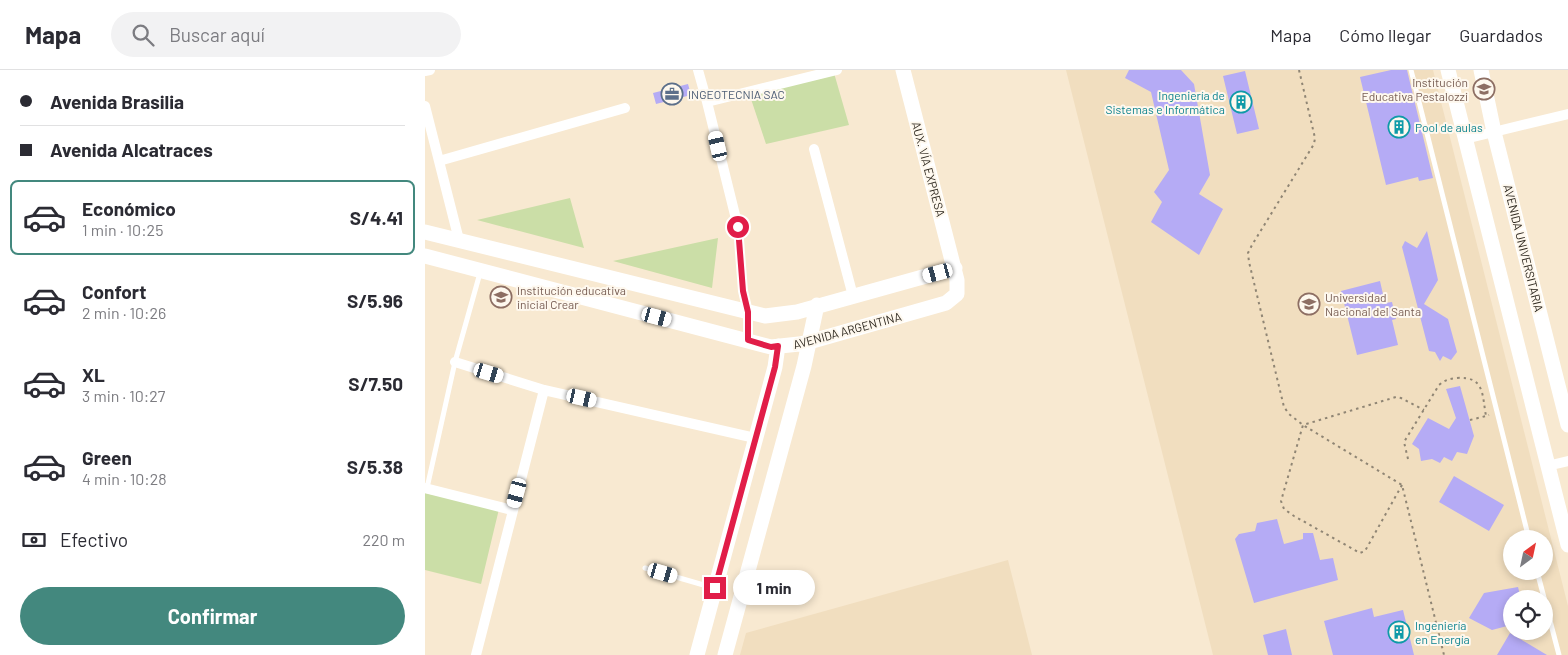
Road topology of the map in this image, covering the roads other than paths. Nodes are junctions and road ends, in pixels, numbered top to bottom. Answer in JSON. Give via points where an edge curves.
{"nodes":[{"id":1,"x":430,"y":70,"type":"edge"},
{"id":2,"x":698,"y":70,"type":"edge"},
{"id":3,"x":837,"y":70,"type":"edge"},
{"id":4,"x":903,"y":70,"type":"edge"},
{"id":5,"x":1411,"y":70,"type":"edge"},
{"id":6,"x":1448,"y":70,"type":"edge"},
{"id":7,"x":1481,"y":70,"type":"edge"},
{"id":8,"x":425,"y":71,"type":"edge"},
{"id":9,"x":707,"y":102,"type":"junction"},
{"id":10,"x":425,"y":106,"type":"edge"},
{"id":11,"x":625,"y":108,"type":"dead end"},
{"id":12,"x":1568,"y":114,"type":"edge"},
{"id":13,"x":1494,"y":132,"type":"junction"},
{"id":14,"x":1465,"y":139,"type":"junction"},
{"id":15,"x":814,"y":149,"type":"dead end"},
{"id":16,"x":439,"y":161,"type":"junction"},
{"id":17,"x":425,"y":232,"type":"edge"},
{"id":18,"x":459,"y":240,"type":"junction"},
{"id":19,"x":425,"y":256,"type":"edge"},
{"id":20,"x":955,"y":268,"type":"junction"},
{"id":21,"x":481,"y":271,"type":"junction"},
{"id":22,"x":853,"y":296,"type":"junction"},
{"id":23,"x":817,"y":305,"type":"junction"},
{"id":24,"x":748,"y":312,"type":"junction"},
{"id":25,"x":748,"y":340,"type":"junction"},
{"id":26,"x":809,"y":342,"type":"junction"},
{"id":27,"x":778,"y":346,"type":"junction"},
{"id":28,"x":455,"y":362,"type":"junction"},
{"id":29,"x":544,"y":390,"type":"junction"},
{"id":30,"x":1568,"y":426,"type":"edge"},
{"id":31,"x":755,"y":438,"type":"junction"},
{"id":32,"x":1568,"y":461,"type":"edge"},
{"id":33,"x":1547,"y":466,"type":"junction"},
{"id":34,"x":426,"y":489,"type":"edge"},
{"id":35,"x":512,"y":510,"type":"junction"},
{"id":36,"x":1527,"y":530,"type":"edge"},
{"id":37,"x":1568,"y":545,"type":"edge"},
{"id":38,"x":645,"y":568,"type":"dead end"},
{"id":39,"x":1539,"y":580,"type":"edge"},
{"id":40,"x":715,"y":588,"type":"junction"},
{"id":41,"x":475,"y":655,"type":"edge"},
{"id":42,"x":697,"y":655,"type":"edge"},
{"id":43,"x":725,"y":655,"type":"edge"},
{"id":44,"x":1559,"y":655,"type":"edge"}],
"edges":[{"from":1,"to":8,"type":"street"},
{"from":2,"to":9,"type":"street"},
{"from":3,"to":9,"type":"street"},
{"from":4,"to":20,"type":"main road","name":"AUX. VÍA EXPRESA"},
{"from":5,"to":36,"type":"lane"},
{"from":6,"to":14,"type":"main road"},
{"from":7,"to":13,"type":"main road","name":"AVENIDA UNIVERSITARIA"},
{"from":9,"to":24,"type":"street","via":[[738,227],[743,291]]},
{"from":10,"to":16,"type":"street"},
{"from":11,"to":16,"type":"street"},
{"from":12,"to":13,"type":"street"},
{"from":13,"to":14,"type":"street"},
{"from":13,"to":30,"type":"main road","name":"AVENIDA UNIVERSITARIA"},
{"from":14,"to":33,"type":"main road"},
{"from":15,"to":22,"type":"street"},
{"from":16,"to":18,"type":"street"},
{"from":17,"to":18,"type":"main road"},
{"from":18,"to":24,"type":"main road"},
{"from":19,"to":21,"type":"main road","name":"AVENIDA ARGENTINA"},
{"from":20,"to":22,"type":"main road"},
{"from":20,"to":26,"type":"main road","name":"AVENIDA ARGENTINA","via":[[957,294],[946,303]]},
{"from":21,"to":25,"type":"main road","name":"AVENIDA ARGENTINA"},
{"from":21,"to":28,"type":"lane"},
{"from":22,"to":23,"type":"main road"},
{"from":23,"to":24,"type":"main road","via":[[797,312],[765,316]]},
{"from":23,"to":26,"type":"main road"},
{"from":24,"to":25,"type":"street"},
{"from":25,"to":27,"type":"main road","name":"AVENIDA ARGENTINA"},
{"from":26,"to":27,"type":"main road","name":"AVENIDA ARGENTINA"},
{"from":26,"to":43,"type":"main road"},
{"from":27,"to":31,"type":"main road"},
{"from":28,"to":29,"type":"street"},
{"from":28,"to":34,"type":"lane"},
{"from":29,"to":31,"type":"street"},
{"from":29,"to":35,"type":"street"},
{"from":31,"to":40,"type":"main road"},
{"from":32,"to":33,"type":"street"},
{"from":33,"to":37,"type":"main road"},
{"from":34,"to":35,"type":"street"},
{"from":35,"to":41,"type":"street"},
{"from":38,"to":40,"type":"lane"},
{"from":39,"to":44,"type":"lane"},
{"from":40,"to":42,"type":"main road"}]}
